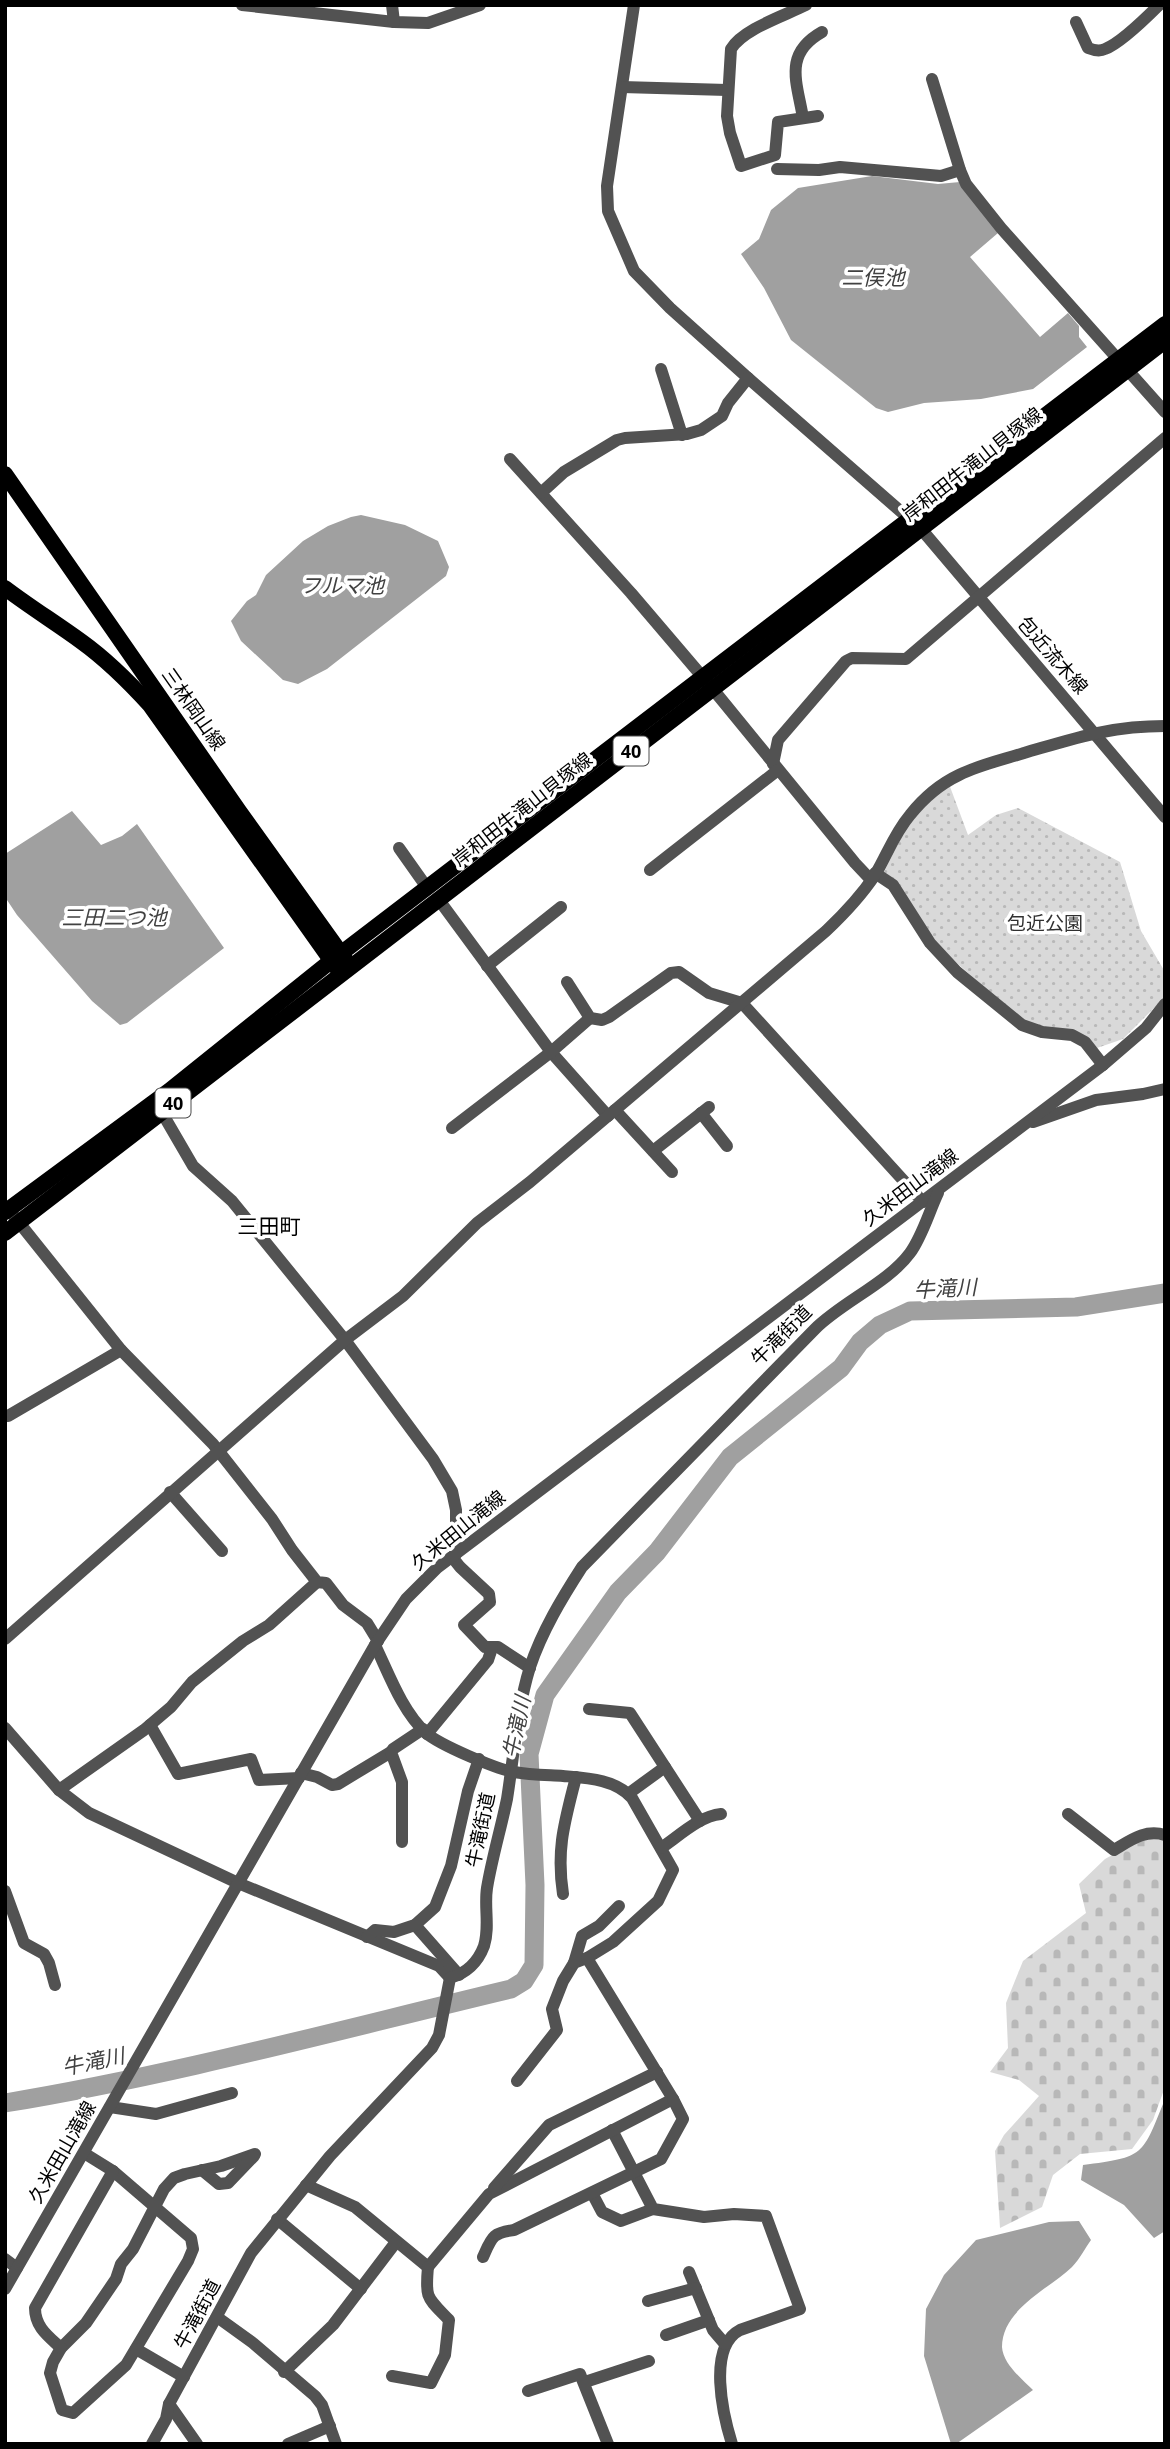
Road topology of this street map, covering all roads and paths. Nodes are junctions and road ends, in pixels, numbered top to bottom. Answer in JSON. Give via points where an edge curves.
{"nodes":[{"id":1,"x":242,"y":5,"type":"edge"},
{"id":2,"x":392,"y":5,"type":"edge"},
{"id":3,"x":480,"y":5,"type":"edge"},
{"id":4,"x":634,"y":5,"type":"edge"},
{"id":5,"x":806,"y":5,"type":"edge"},
{"id":6,"x":1158,"y":5,"type":"edge"},
{"id":7,"x":293,"y":8,"type":"edge"},
{"id":8,"x":456,"y":9,"type":"edge"},
{"id":9,"x":336,"y":11,"type":"edge"},
{"id":10,"x":394,"y":22,"type":"junction"},
{"id":11,"x":1076,"y":22,"type":"dead end"},
{"id":12,"x":822,"y":33,"type":"dead end"},
{"id":13,"x":932,"y":79,"type":"dead end"},
{"id":14,"x":622,"y":87,"type":"junction"},
{"id":15,"x":727,"y":90,"type":"junction"},
{"id":16,"x":818,"y":116,"type":"dead end"},
{"id":17,"x":803,"y":118,"type":"junction"},
{"id":18,"x":777,"y":169,"type":"dead end"},
{"id":19,"x":960,"y":170,"type":"junction"},
{"id":20,"x":1165,"y":324,"type":"edge"},
{"id":21,"x":1165,"y":341,"type":"edge"},
{"id":22,"x":1123,"y":365,"type":"junction"},
{"id":23,"x":661,"y":369,"type":"dead end"},
{"id":24,"x":748,"y":378,"type":"junction"},
{"id":25,"x":1165,"y":412,"type":"edge"},
{"id":26,"x":682,"y":435,"type":"junction"},
{"id":27,"x":1165,"y":438,"type":"edge"},
{"id":28,"x":510,"y":459,"type":"dead end"},
{"id":29,"x":5,"y":474,"type":"edge"},
{"id":30,"x":541,"y":493,"type":"junction"},
{"id":31,"x":916,"y":525,"type":"junction"},
{"id":32,"x":5,"y":588,"type":"edge"},
{"id":33,"x":979,"y":598,"type":"junction"},
{"id":34,"x":707,"y":683,"type":"junction"},
{"id":35,"x":1165,"y":726,"type":"edge"},
{"id":36,"x":1095,"y":732,"type":"junction"},
{"id":37,"x":775,"y":767,"type":"junction"},
{"id":38,"x":1165,"y":817,"type":"edge"},
{"id":39,"x":399,"y":848,"type":"dead end"},
{"id":40,"x":650,"y":870,"type":"dead end"},
{"id":41,"x":873,"y":877,"type":"junction"},
{"id":42,"x":434,"y":895,"type":"junction"},
{"id":43,"x":561,"y":906,"type":"dead end"},
{"id":44,"x":341,"y":964,"type":"junction"},
{"id":45,"x":488,"y":966,"type":"junction"},
{"id":46,"x":567,"y":982,"type":"dead end"},
{"id":47,"x":742,"y":1003,"type":"junction"},
{"id":48,"x":1165,"y":1004,"type":"edge"},
{"id":49,"x":590,"y":1018,"type":"junction"},
{"id":50,"x":551,"y":1052,"type":"junction"},
{"id":51,"x":1103,"y":1065,"type":"junction"},
{"id":52,"x":1165,"y":1089,"type":"edge"},
{"id":53,"x":161,"y":1111,"type":"junction"},
{"id":54,"x":611,"y":1113,"type":"junction"},
{"id":55,"x":1026,"y":1124,"type":"junction"},
{"id":56,"x":452,"y":1128,"type":"dead end"},
{"id":57,"x":727,"y":1146,"type":"dead end"},
{"id":58,"x":653,"y":1151,"type":"junction"},
{"id":59,"x":672,"y":1172,"type":"dead end"},
{"id":60,"x":939,"y":1189,"type":"junction"},
{"id":61,"x":923,"y":1202,"type":"junction"},
{"id":62,"x":6,"y":1210,"type":"edge"},
{"id":63,"x":20,"y":1222,"type":"junction"},
{"id":64,"x":5,"y":1233,"type":"edge"},
{"id":65,"x":345,"y":1340,"type":"junction"},
{"id":66,"x":121,"y":1350,"type":"junction"},
{"id":67,"x":16,"y":1415,"type":"dead end"},
{"id":68,"x":218,"y":1451,"type":"junction"},
{"id":69,"x":170,"y":1492,"type":"junction"},
{"id":70,"x":222,"y":1551,"type":"dead end"},
{"id":71,"x":454,"y":1555,"type":"junction"},
{"id":72,"x":317,"y":1582,"type":"junction"},
{"id":73,"x":5,"y":1639,"type":"edge"},
{"id":74,"x":377,"y":1643,"type":"junction"},
{"id":75,"x":492,"y":1648,"type":"junction"},
{"id":76,"x":530,"y":1668,"type":"junction"},
{"id":77,"x":589,"y":1709,"type":"dead end"},
{"id":78,"x":150,"y":1725,"type":"junction"},
{"id":79,"x":5,"y":1728,"type":"edge"},
{"id":80,"x":425,"y":1731,"type":"junction"},
{"id":81,"x":391,"y":1752,"type":"junction"},
{"id":82,"x":479,"y":1759,"type":"junction"},
{"id":83,"x":665,"y":1767,"type":"junction"},
{"id":84,"x":513,"y":1772,"type":"junction"},
{"id":85,"x":300,"y":1776,"type":"junction"},
{"id":86,"x":576,"y":1777,"type":"junction"},
{"id":87,"x":60,"y":1790,"type":"junction"},
{"id":88,"x":628,"y":1794,"type":"junction"},
{"id":89,"x":721,"y":1814,"type":"dead end"},
{"id":90,"x":1068,"y":1814,"type":"dead end"},
{"id":91,"x":700,"y":1821,"type":"junction"},
{"id":92,"x":1165,"y":1835,"type":"edge"},
{"id":93,"x":402,"y":1842,"type":"dead end"},
{"id":94,"x":661,"y":1849,"type":"junction"},
{"id":95,"x":237,"y":1883,"type":"junction"},
{"id":96,"x":5,"y":1891,"type":"edge"},
{"id":97,"x":563,"y":1894,"type":"dead end"},
{"id":98,"x":619,"y":1906,"type":"dead end"},
{"id":99,"x":415,"y":1925,"type":"junction"},
{"id":100,"x":367,"y":1937,"type":"junction"},
{"id":101,"x":581,"y":1961,"type":"junction"},
{"id":102,"x":453,"y":1979,"type":"junction"},
{"id":103,"x":55,"y":1985,"type":"dead end"},
{"id":104,"x":657,"y":2072,"type":"junction"},
{"id":105,"x":517,"y":2081,"type":"dead end"},
{"id":106,"x":232,"y":2093,"type":"dead end"},
{"id":107,"x":673,"y":2099,"type":"junction"},
{"id":108,"x":111,"y":2105,"type":"junction"},
{"id":109,"x":612,"y":2130,"type":"junction"},
{"id":110,"x":84,"y":2153,"type":"junction"},
{"id":111,"x":202,"y":2170,"type":"dead end"},
{"id":112,"x":113,"y":2171,"type":"junction"},
{"id":113,"x":634,"y":2172,"type":"junction"},
{"id":114,"x":306,"y":2185,"type":"junction"},
{"id":115,"x":592,"y":2193,"type":"junction"},
{"id":116,"x":489,"y":2194,"type":"junction"},
{"id":117,"x":155,"y":2206,"type":"junction"},
{"id":118,"x":653,"y":2209,"type":"junction"},
{"id":119,"x":277,"y":2219,"type":"junction"},
{"id":120,"x":396,"y":2242,"type":"junction"},
{"id":121,"x":483,"y":2256,"type":"dead end"},
{"id":122,"x":5,"y":2259,"type":"edge"},
{"id":123,"x":428,"y":2267,"type":"junction"},
{"id":124,"x":18,"y":2268,"type":"junction"},
{"id":125,"x":689,"y":2272,"type":"dead end"},
{"id":126,"x":696,"y":2288,"type":"junction"},
{"id":127,"x":5,"y":2289,"type":"edge"},
{"id":128,"x":361,"y":2289,"type":"junction"},
{"id":129,"x":648,"y":2301,"type":"dead end"},
{"id":130,"x":217,"y":2317,"type":"junction"},
{"id":131,"x":709,"y":2320,"type":"junction"},
{"id":132,"x":666,"y":2334,"type":"dead end"},
{"id":133,"x":725,"y":2344,"type":"junction"},
{"id":134,"x":61,"y":2348,"type":"junction"},
{"id":135,"x":136,"y":2348,"type":"junction"},
{"id":136,"x":649,"y":2361,"type":"dead end"},
{"id":137,"x":284,"y":2372,"type":"junction"},
{"id":138,"x":392,"y":2376,"type":"dead end"},
{"id":139,"x":184,"y":2377,"type":"junction"},
{"id":140,"x":584,"y":2382,"type":"junction"},
{"id":141,"x":528,"y":2391,"type":"dead end"},
{"id":142,"x":169,"y":2404,"type":"junction"},
{"id":143,"x":330,"y":2426,"type":"junction"},
{"id":144,"x":728,"y":2443,"type":"edge"},
{"id":145,"x":152,"y":2444,"type":"edge"},
{"id":146,"x":197,"y":2444,"type":"edge"},
{"id":147,"x":288,"y":2444,"type":"edge"},
{"id":148,"x":336,"y":2444,"type":"edge"},
{"id":149,"x":608,"y":2444,"type":"edge"}],
"edges":[{"from":1,"to":7,"type":"street"},
{"from":2,"to":10,"type":"street"},
{"from":3,"to":8,"type":"street"},
{"from":4,"to":14,"type":"street","name":"包近流木線"},
{"from":5,"to":15,"type":"street","via":[[736,41]]},
{"from":6,"to":11,"type":"street","via":[[1147,18],[1096,51],[1088,48]]},
{"from":7,"to":9,"type":"street"},
{"from":8,"to":10,"type":"street","via":[[428,23]]},
{"from":9,"to":10,"type":"street"},
{"from":12,"to":17,"type":"street","via":[[804,45],[794,66]]},
{"from":13,"to":19,"type":"street"},
{"from":14,"to":15,"type":"street"},
{"from":14,"to":24,"type":"street","name":"包近流木線","via":[[607,186],[608,211],[625,254],[634,271],[661,299]]},
{"from":15,"to":17,"type":"street","via":[[730,133],[741,166],[775,155],[778,121]]},
{"from":16,"to":17,"type":"street"},
{"from":18,"to":19,"type":"street","via":[[840,167],[941,176]]},
{"from":19,"to":22,"type":"street","via":[[1001,228]]},
{"from":20,"to":22,"type":"main road","name":"岸和田牛滝山貝塚線","number":"40"},
{"from":21,"to":22,"type":"main road","name":"岸和田牛滝山貝塚線","number":"40"},
{"from":22,"to":25,"type":"street"},
{"from":22,"to":31,"type":"main road","name":"岸和田牛滝山貝塚線","number":"40","via":[[951,486]]},
{"from":23,"to":26,"type":"street"},
{"from":24,"to":26,"type":"street","via":[[722,416],[701,430]]},
{"from":24,"to":31,"type":"street","name":"包近流木線"},
{"from":26,"to":30,"type":"street","via":[[617,440],[564,472]]},
{"from":27,"to":33,"type":"street"},
{"from":28,"to":30,"type":"street"},
{"from":29,"to":44,"type":"main road","name":"三林岡山線"},
{"from":30,"to":34,"type":"street"},
{"from":31,"to":33,"type":"street","name":"包近流木線"},
{"from":31,"to":34,"type":"main road","name":"岸和田牛滝山貝塚線","number":"40"},
{"from":32,"to":44,"type":"main road","name":"三林岡山線","via":[[101,657],[150,705]]},
{"from":33,"to":36,"type":"street","name":"包近流木線"},
{"from":33,"to":37,"type":"street","via":[[906,659],[846,661],[778,740]]},
{"from":34,"to":37,"type":"street"},
{"from":34,"to":42,"type":"main road","name":"岸和田牛滝山貝塚線","number":"40"},
{"from":35,"to":36,"type":"street"},
{"from":36,"to":38,"type":"street","name":"包近流木線"},
{"from":36,"to":41,"type":"street","via":[[956,776],[912,812]]},
{"from":37,"to":40,"type":"street"},
{"from":37,"to":41,"type":"street"},
{"from":39,"to":42,"type":"street"},
{"from":41,"to":47,"type":"street","via":[[848,911]]},
{"from":41,"to":51,"type":"street","via":[[893,885],[930,943],[957,972],[1022,1025],[1072,1035],[1085,1042]]},
{"from":42,"to":44,"type":"main road","name":"岸和田牛滝山貝塚線","number":"40"},
{"from":42,"to":45,"type":"street"},
{"from":43,"to":45,"type":"street"},
{"from":44,"to":53,"type":"main road","name":"岸和田牛滝山貝塚線","number":"40"},
{"from":44,"to":62,"type":"main road","name":"岸和田牛滝山貝塚線","number":"40"},
{"from":45,"to":50,"type":"street"},
{"from":46,"to":49,"type":"street"},
{"from":47,"to":49,"type":"street","via":[[709,993],[678,972],[609,1017]]},
{"from":47,"to":54,"type":"street"},
{"from":47,"to":61,"type":"street"},
{"from":48,"to":51,"type":"street","name":"久米田山滝線","via":[[1146,1028]]},
{"from":49,"to":50,"type":"street"},
{"from":50,"to":54,"type":"street"},
{"from":50,"to":56,"type":"street"},
{"from":51,"to":55,"type":"street","name":"久米田山滝線"},
{"from":52,"to":55,"type":"street","via":[[1096,1100]]},
{"from":53,"to":63,"type":"main road","name":"岸和田牛滝山貝塚線","number":"40"},
{"from":53,"to":65,"type":"street","via":[[193,1166],[232,1201]]},
{"from":54,"to":58,"type":"street"},
{"from":54,"to":65,"type":"street","via":[[459,1238],[403,1296]]},
{"from":55,"to":60,"type":"street","name":"久米田山滝線"},
{"from":57,"to":58,"type":"street","via":[[705,1110]]},
{"from":58,"to":59,"type":"street"},
{"from":60,"to":61,"type":"street","name":"久米田山滝線"},
{"from":60,"to":76,"type":"street","name":"牛滝街道","via":[[911,1252],[830,1314],[582,1567],[546,1628]]},
{"from":61,"to":71,"type":"street","name":"久米田山滝線"},
{"from":62,"to":63,"type":"street"},
{"from":63,"to":64,"type":"main road","name":"岸和田牛滝山貝塚線","number":"40"},
{"from":63,"to":66,"type":"street"},
{"from":65,"to":68,"type":"street"},
{"from":65,"to":71,"type":"street","via":[[452,1491]]},
{"from":66,"to":67,"type":"street","via":[[71,1386]]},
{"from":66,"to":68,"type":"street"},
{"from":68,"to":69,"type":"street"},
{"from":68,"to":72,"type":"street"},
{"from":69,"to":70,"type":"street"},
{"from":69,"to":73,"type":"street"},
{"from":71,"to":74,"type":"street","name":"久米田山滝線","via":[[406,1599]]},
{"from":71,"to":75,"type":"street","via":[[460,1567],[489,1594],[490,1602],[464,1625],[485,1647]]},
{"from":72,"to":74,"type":"street","via":[[326,1583],[343,1605],[367,1623]]},
{"from":72,"to":78,"type":"street","via":[[270,1625],[192,1682]]},
{"from":74,"to":80,"type":"street","via":[[397,1690]]},
{"from":74,"to":85,"type":"street","name":"久米田山滝線"},
{"from":75,"to":76,"type":"street","via":[[498,1647]]},
{"from":75,"to":80,"type":"street","via":[[488,1660]]},
{"from":76,"to":84,"type":"street","name":"牛滝街道"},
{"from":77,"to":83,"type":"street","via":[[630,1713]]},
{"from":78,"to":85,"type":"street","via":[[178,1774],[251,1759],[259,1780]]},
{"from":78,"to":87,"type":"street"},
{"from":79,"to":87,"type":"street"},
{"from":80,"to":81,"type":"street"},
{"from":80,"to":82,"type":"street"},
{"from":81,"to":85,"type":"street","via":[[338,1784]]},
{"from":81,"to":93,"type":"street","via":[[402,1782]]},
{"from":82,"to":84,"type":"street"},
{"from":82,"to":99,"type":"street","via":[[451,1866],[435,1907]]},
{"from":83,"to":88,"type":"street"},
{"from":83,"to":91,"type":"street"},
{"from":84,"to":86,"type":"street"},
{"from":84,"to":102,"type":"street","name":"牛滝街道","via":[[486,1891],[484,1946],[476,1962]]},
{"from":85,"to":95,"type":"street","name":"久米田山滝線"},
{"from":86,"to":88,"type":"street","via":[[606,1782]]},
{"from":86,"to":97,"type":"street","via":[[560,1842]]},
{"from":87,"to":95,"type":"street","via":[[89,1813]]},
{"from":88,"to":94,"type":"street"},
{"from":89,"to":91,"type":"street"},
{"from":90,"to":92,"type":"street","via":[[1114,1850],[1143,1833]]},
{"from":91,"to":94,"type":"street"},
{"from":94,"to":101,"type":"street","via":[[673,1870],[659,1901],[613,1942]]},
{"from":95,"to":100,"type":"street"},
{"from":95,"to":108,"type":"street","name":"久米田山滝線"},
{"from":96,"to":103,"type":"street","via":[[24,1944],[44,1954]]},
{"from":98,"to":101,"type":"street","via":[[582,1936]]},
{"from":99,"to":100,"type":"street","via":[[394,1932],[375,1930]]},
{"from":99,"to":102,"type":"street"},
{"from":100,"to":102,"type":"street","via":[[439,1966]]},
{"from":101,"to":104,"type":"street"},
{"from":101,"to":105,"type":"street","via":[[563,1981],[552,2009],[557,2030]]},
{"from":102,"to":114,"type":"street","name":"牛滝街道","via":[[432,2048]]},
{"from":104,"to":107,"type":"street"},
{"from":104,"to":116,"type":"street","via":[[549,2125]]},
{"from":106,"to":108,"type":"street","via":[[156,2114]]},
{"from":107,"to":109,"type":"street"},
{"from":107,"to":113,"type":"street","via":[[683,2119],[662,2158]]},
{"from":108,"to":110,"type":"street","name":"久米田山滝線"},
{"from":109,"to":113,"type":"street"},
{"from":109,"to":116,"type":"street"},
{"from":110,"to":112,"type":"street"},
{"from":110,"to":124,"type":"street","name":"久米田山滝線"},
{"from":111,"to":117,"type":"street","via":[[174,2178]]},
{"from":112,"to":117,"type":"street"},
{"from":112,"to":134,"type":"street","via":[[35,2308],[39,2327]]},
{"from":113,"to":115,"type":"street"},
{"from":113,"to":118,"type":"street"},
{"from":114,"to":119,"type":"street","name":"牛滝街道"},
{"from":114,"to":120,"type":"street","via":[[355,2207]]},
{"from":115,"to":118,"type":"street","via":[[602,2212],[621,2221]]},
{"from":115,"to":121,"type":"street","via":[[514,2230],[498,2232]]},
{"from":116,"to":123,"type":"street"},
{"from":117,"to":134,"type":"street","via":[[116,2279],[86,2323]]},
{"from":117,"to":135,"type":"street","via":[[191,2238],[193,2249]]},
{"from":118,"to":133,"type":"street","via":[[704,2217],[766,2216],[800,2309],[740,2330]]},
{"from":119,"to":128,"type":"street"},
{"from":119,"to":130,"type":"street","name":"牛滝街道","via":[[251,2253]]},
{"from":120,"to":123,"type":"street"},
{"from":120,"to":128,"type":"street"},
{"from":122,"to":124,"type":"street"},
{"from":123,"to":138,"type":"street","via":[[428,2298],[449,2320],[445,2355],[431,2383]]},
{"from":124,"to":127,"type":"street","name":"久米田山滝線"},
{"from":125,"to":126,"type":"street"},
{"from":126,"to":129,"type":"street"},
{"from":126,"to":131,"type":"street"},
{"from":128,"to":137,"type":"street"},
{"from":130,"to":137,"type":"street"},
{"from":130,"to":139,"type":"street","name":"牛滝街道"},
{"from":131,"to":132,"type":"street"},
{"from":131,"to":133,"type":"street"},
{"from":133,"to":144,"type":"street","via":[[720,2381]]},
{"from":134,"to":135,"type":"street","via":[[50,2373],[62,2410],[73,2413],[126,2365]]},
{"from":135,"to":139,"type":"street"},
{"from":136,"to":140,"type":"street"},
{"from":137,"to":143,"type":"street","via":[[322,2405]]},
{"from":139,"to":142,"type":"street","name":"牛滝街道"},
{"from":140,"to":141,"type":"street","via":[[580,2374]]},
{"from":140,"to":149,"type":"street"},
{"from":142,"to":145,"type":"street","name":"牛滝街道"},
{"from":142,"to":146,"type":"street"},
{"from":143,"to":147,"type":"street"},
{"from":143,"to":148,"type":"street"}]}
